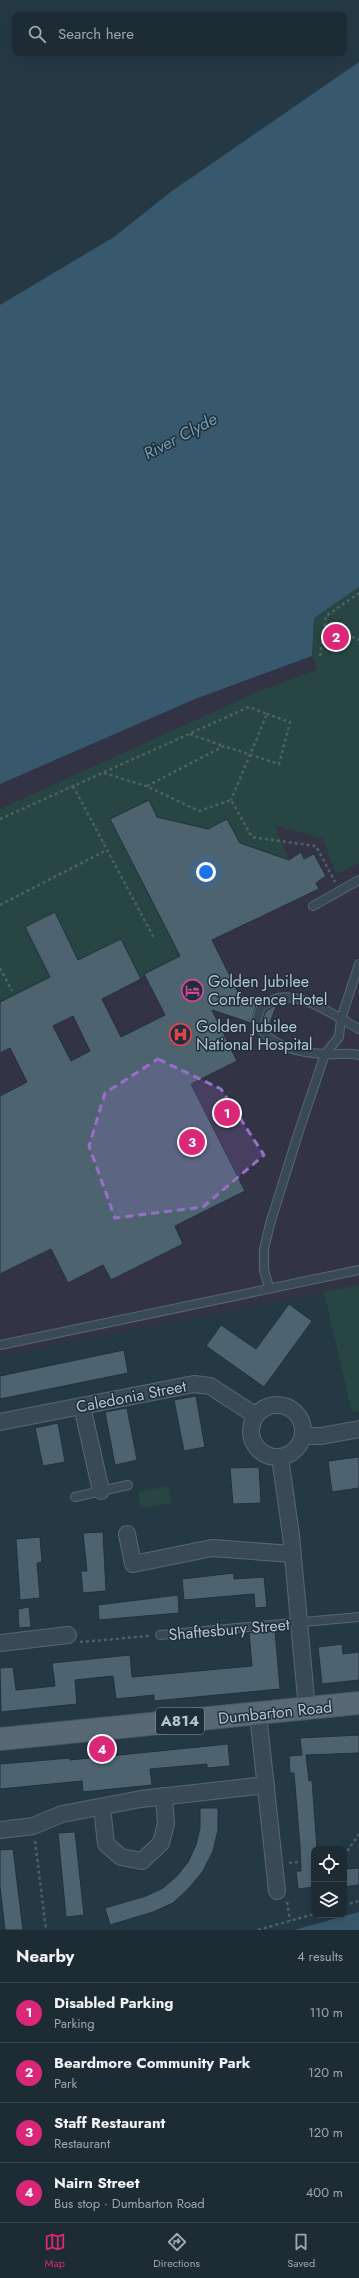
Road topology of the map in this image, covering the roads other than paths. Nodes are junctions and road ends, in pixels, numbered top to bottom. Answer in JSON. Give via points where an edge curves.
{"nodes":[{"id":1,"x":359,"y":880,"type":"edge"},
{"id":2,"x":313,"y":906,"type":"dead end"},
{"id":3,"x":359,"y":964,"type":"edge"},
{"id":4,"x":341,"y":1019,"type":"junction"},
{"id":5,"x":359,"y":1029,"type":"edge"},
{"id":6,"x":326,"y":1054,"type":"junction"},
{"id":7,"x":359,"y":1055,"type":"edge"},
{"id":8,"x":359,"y":1270,"type":"edge"},
{"id":9,"x":269,"y":1288,"type":"junction"},
{"id":10,"x":0,"y":1345,"type":"edge"},
{"id":11,"x":82,"y":1406,"type":"junction"},
{"id":12,"x":255,"y":1415,"type":"junction"},
{"id":13,"x":0,"y":1422,"type":"edge"},
{"id":14,"x":359,"y":1428,"type":"edge"},
{"id":15,"x":303,"y":1436,"type":"junction"},
{"id":16,"x":280,"y":1457,"type":"junction"},
{"id":17,"x":128,"y":1485,"type":"dead end"},
{"id":18,"x":101,"y":1491,"type":"junction"},
{"id":19,"x":75,"y":1497,"type":"dead end"},
{"id":20,"x":127,"y":1534,"type":"dead end"},
{"id":21,"x":292,"y":1554,"type":"junction"},
{"id":22,"x":359,"y":1617,"type":"edge"},
{"id":23,"x":299,"y":1623,"type":"junction"},
{"id":24,"x":68,"y":1635,"type":"road end"},
{"id":25,"x":160,"y":1635,"type":"road end"},
{"id":26,"x":0,"y":1643,"type":"edge"},
{"id":27,"x":359,"y":1703,"type":"edge"},
{"id":28,"x":307,"y":1709,"type":"junction"},
{"id":29,"x":258,"y":1714,"type":"junction"},
{"id":30,"x":0,"y":1739,"type":"edge"},
{"id":31,"x":266,"y":1785,"type":"junction"},
{"id":32,"x":164,"y":1796,"type":"junction"},
{"id":33,"x":102,"y":1807,"type":"junction"},
{"id":34,"x":0,"y":1830,"type":"edge"},
{"id":35,"x":278,"y":1891,"type":"dead end"}],
"edges":[{"from":1,"to":2,"type":"lane"},
{"from":3,"to":4,"type":"lane"},
{"from":4,"to":5,"type":"lane"},
{"from":4,"to":6,"type":"lane","via":[[339,1037]]},
{"from":4,"to":6,"type":"lane","via":[[326,1009],[297,1000],[278,998],[261,1007],[256,1022],[261,1032],[272,1041],[301,1052]]},
{"from":6,"to":7,"type":"lane"},
{"from":6,"to":9,"type":"lane","via":[[290,1159],[264,1249],[264,1270]]},
{"from":8,"to":9,"type":"lane"},
{"from":9,"to":10,"type":"lane"},
{"from":11,"to":12,"type":"street","name":"Caledonia Street","via":[[194,1384],[210,1386]]},
{"from":11,"to":13,"type":"street","name":"Caledonia Street"},
{"from":11,"to":18,"type":"street"},
{"from":12,"to":15,"type":"street","via":[[270,1405],[288,1406],[301,1418]]},
{"from":12,"to":16,"type":"street","via":[[250,1432],[254,1444],[263,1454]]},
{"from":14,"to":15,"type":"street","via":[[321,1436]]},
{"from":15,"to":16,"type":"street","via":[[295,1451]]},
{"from":16,"to":21,"type":"street"},
{"from":17,"to":18,"type":"lane"},
{"from":18,"to":19,"type":"lane"},
{"from":20,"to":21,"type":"street","via":[[133,1564],[212,1548]]},
{"from":21,"to":23,"type":"street"},
{"from":22,"to":23,"type":"lane","name":"Shaftesbury Street"},
{"from":23,"to":25,"type":"lane","name":"Shaftesbury Street"},
{"from":23,"to":28,"type":"street"},
{"from":24,"to":26,"type":"street"},
{"from":27,"to":28,"type":"main road","name":"Dumbarton Road","number":"A814"},
{"from":28,"to":29,"type":"main road","name":"Dumbarton Road","number":"A814"},
{"from":29,"to":30,"type":"main road","name":"Dumbarton Road","number":"A814"},
{"from":29,"to":31,"type":"street"},
{"from":31,"to":32,"type":"street"},
{"from":31,"to":35,"type":"street"},
{"from":32,"to":33,"type":"street"},
{"from":32,"to":33,"type":"street","via":[[166,1824],[161,1843],[142,1861],[121,1857],[106,1844]]},
{"from":33,"to":34,"type":"street","via":[[62,1814],[33,1826]]}]}
